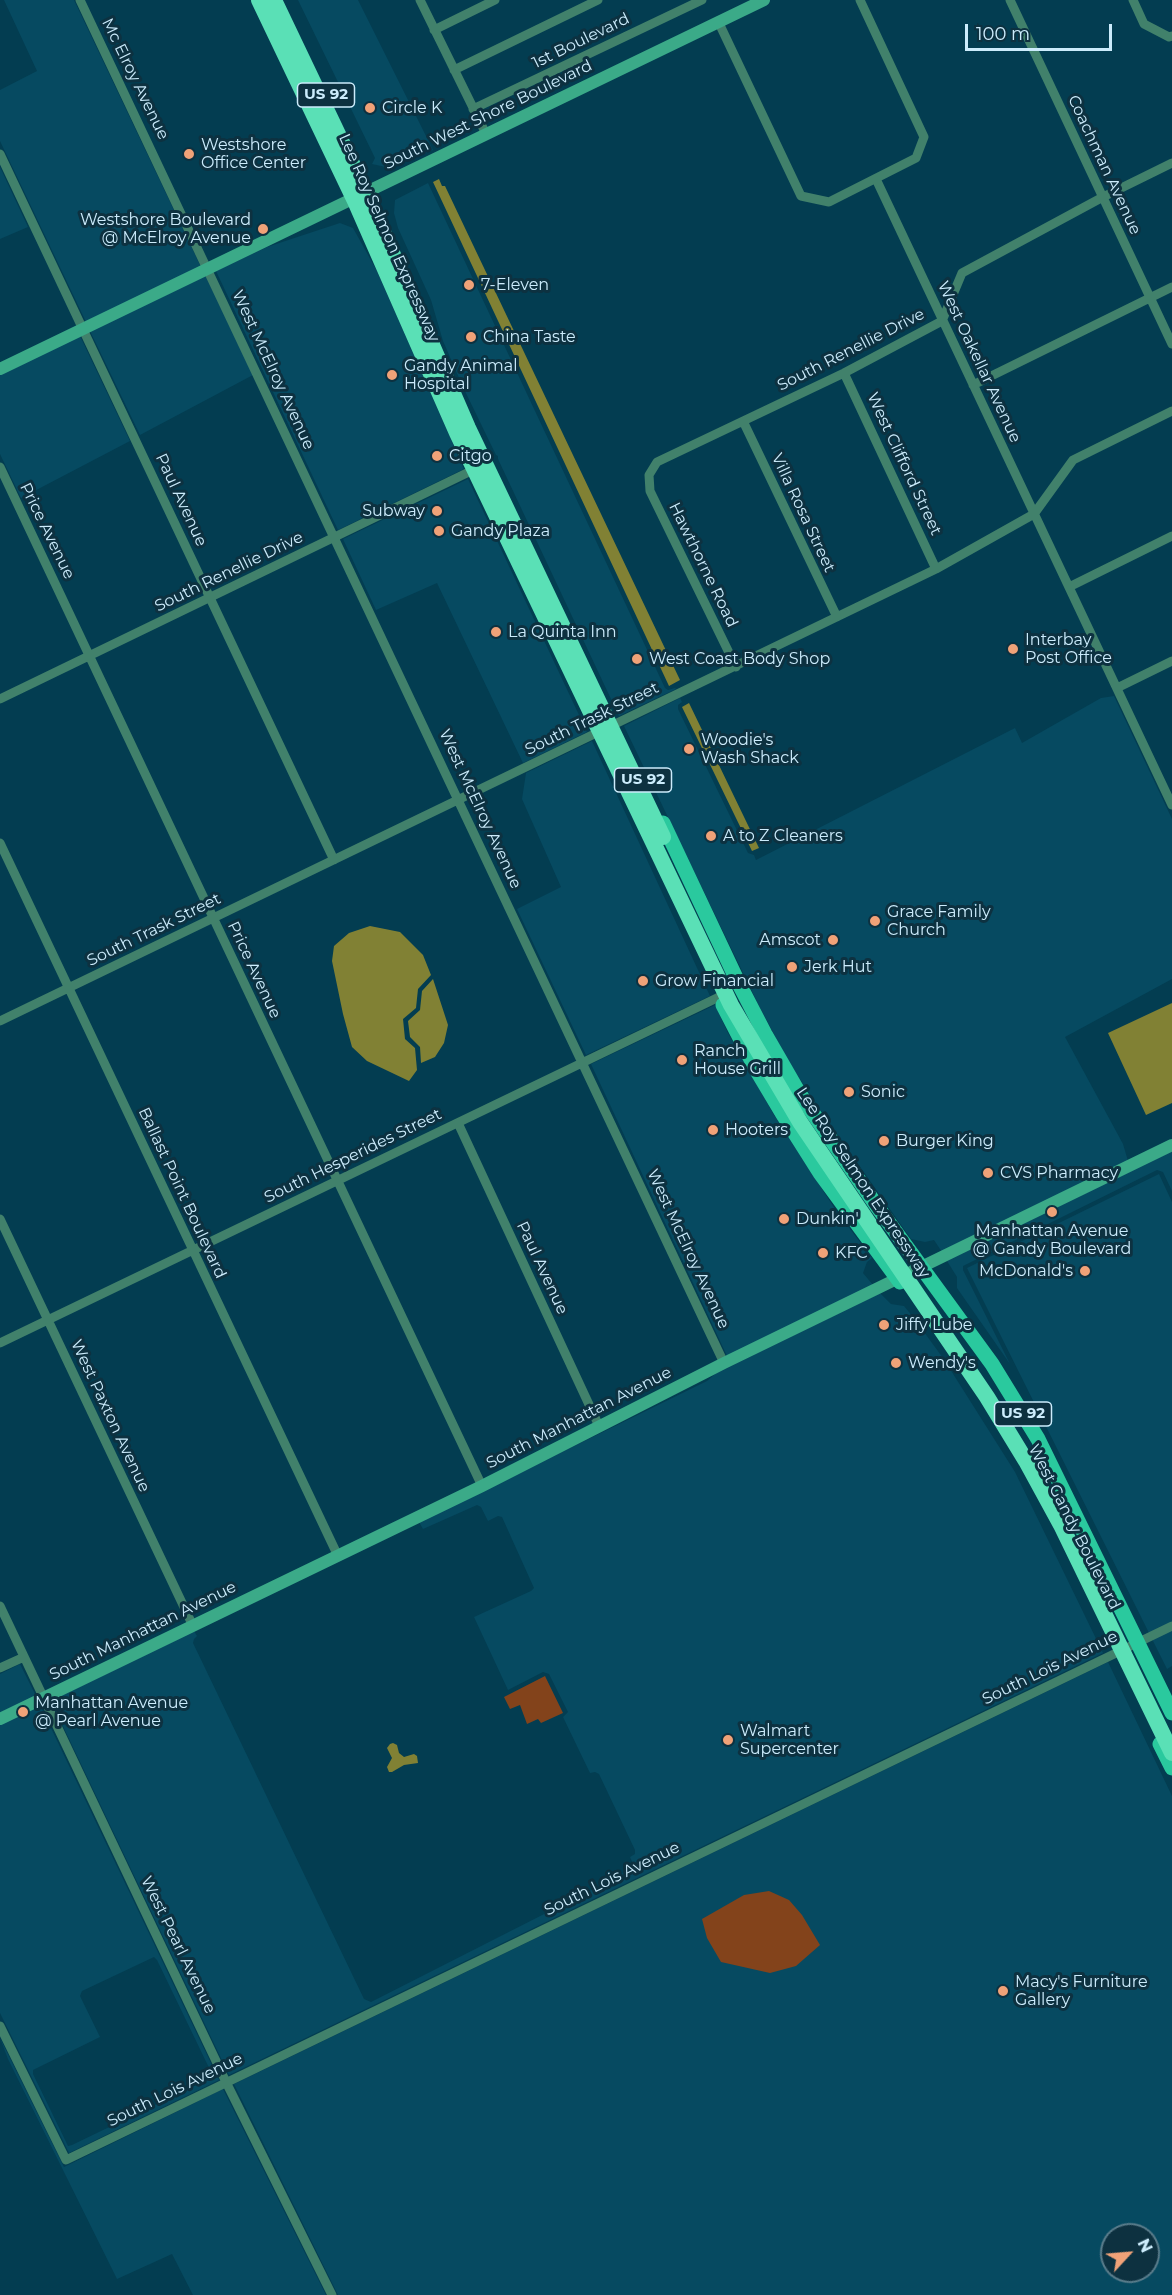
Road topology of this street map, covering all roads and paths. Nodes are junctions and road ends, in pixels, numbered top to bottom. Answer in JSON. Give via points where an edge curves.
{"nodes":[{"id":1,"x":80,"y":0,"type":"edge"},
{"id":2,"x":259,"y":0,"type":"edge"},
{"id":3,"x":274,"y":0,"type":"edge"},
{"id":4,"x":281,"y":0,"type":"edge"},
{"id":5,"x":420,"y":0,"type":"edge"},
{"id":6,"x":495,"y":0,"type":"edge"},
{"id":7,"x":598,"y":0,"type":"edge"},
{"id":8,"x":702,"y":0,"type":"edge"},
{"id":9,"x":764,"y":0,"type":"edge"},
{"id":10,"x":860,"y":0,"type":"edge"},
{"id":11,"x":1010,"y":0,"type":"edge"},
{"id":12,"x":1133,"y":0,"type":"edge"},
{"id":13,"x":687,"y":3,"type":"edge"},
{"id":14,"x":718,"y":21,"type":"junction"},
{"id":15,"x":434,"y":30,"type":"junction"},
{"id":16,"x":1172,"y":36,"type":"edge"},
{"id":17,"x":454,"y":70,"type":"junction"},
{"id":18,"x":473,"y":109,"type":"junction"},
{"id":19,"x":486,"y":134,"type":"junction"},
{"id":20,"x":0,"y":154,"type":"edge"},
{"id":21,"x":1172,"y":163,"type":"edge"},
{"id":22,"x":876,"y":179,"type":"junction"},
{"id":23,"x":371,"y":189,"type":"junction"},
{"id":24,"x":1103,"y":197,"type":"junction"},
{"id":25,"x":352,"y":199,"type":"junction"},
{"id":26,"x":209,"y":269,"type":"junction"},
{"id":27,"x":1172,"y":287,"type":"edge"},
{"id":28,"x":1150,"y":298,"type":"junction"},
{"id":29,"x":942,"y":321,"type":"junction"},
{"id":30,"x":83,"y":329,"type":"junction"},
{"id":31,"x":1172,"y":344,"type":"edge"},
{"id":32,"x":0,"y":369,"type":"edge"},
{"id":33,"x":844,"y":373,"type":"junction"},
{"id":34,"x":973,"y":385,"type":"junction"},
{"id":35,"x":1172,"y":411,"type":"edge"},
{"id":36,"x":743,"y":421,"type":"junction"},
{"id":37,"x":454,"y":434,"type":"junction"},
{"id":38,"x":492,"y":461,"type":"junction"},
{"id":39,"x":0,"y":467,"type":"edge"},
{"id":40,"x":471,"y":471,"type":"junction"},
{"id":41,"x":649,"y":475,"type":"joint"},
{"id":42,"x":1034,"y":514,"type":"junction"},
{"id":43,"x":1172,"y":536,"type":"edge"},
{"id":44,"x":336,"y":537,"type":"junction"},
{"id":45,"x":936,"y":568,"type":"junction"},
{"id":46,"x":550,"y":583,"type":"junction"},
{"id":47,"x":1069,"y":587,"type":"junction"},
{"id":48,"x":210,"y":597,"type":"junction"},
{"id":49,"x":533,"y":604,"type":"junction"},
{"id":50,"x":837,"y":617,"type":"junction"},
{"id":51,"x":90,"y":656,"type":"junction"},
{"id":52,"x":1172,"y":661,"type":"edge"},
{"id":53,"x":736,"y":667,"type":"junction"},
{"id":54,"x":1117,"y":688,"type":"junction"},
{"id":55,"x":0,"y":699,"type":"edge"},
{"id":56,"x":616,"y":723,"type":"junction"},
{"id":57,"x":595,"y":734,"type":"junction"},
{"id":58,"x":1168,"y":787,"type":"edge"},
{"id":59,"x":459,"y":800,"type":"junction"},
{"id":60,"x":1172,"y":805,"type":"edge"},
{"id":61,"x":666,"y":830,"type":"junction"},
{"id":62,"x":0,"y":843,"type":"edge"},
{"id":63,"x":334,"y":860,"type":"junction"},
{"id":64,"x":671,"y":895,"type":"junction"},
{"id":65,"x":213,"y":918,"type":"junction"},
{"id":66,"x":69,"y":988,"type":"junction"},
{"id":67,"x":719,"y":997,"type":"junction"},
{"id":68,"x":0,"y":1021,"type":"edge"},
{"id":69,"x":765,"y":1034,"type":"junction"},
{"id":70,"x":750,"y":1058,"type":"junction"},
{"id":71,"x":584,"y":1062,"type":"junction"},
{"id":72,"x":458,"y":1123,"type":"junction"},
{"id":73,"x":1172,"y":1145,"type":"edge"},
{"id":74,"x":337,"y":1180,"type":"junction"},
{"id":75,"x":0,"y":1219,"type":"edge"},
{"id":76,"x":193,"y":1250,"type":"junction"},
{"id":77,"x":921,"y":1268,"type":"junction"},
{"id":78,"x":897,"y":1279,"type":"junction"},
{"id":79,"x":48,"y":1320,"type":"junction"},
{"id":80,"x":0,"y":1343,"type":"edge"},
{"id":81,"x":724,"y":1363,"type":"junction"},
{"id":82,"x":600,"y":1426,"type":"junction"},
{"id":83,"x":482,"y":1486,"type":"junction"},
{"id":84,"x":1068,"y":1498,"type":"junction"},
{"id":85,"x":1059,"y":1532,"type":"junction"},
{"id":86,"x":338,"y":1556,"type":"junction"},
{"id":87,"x":0,"y":1606,"type":"edge"},
{"id":88,"x":193,"y":1626,"type":"junction"},
{"id":89,"x":1172,"y":1626,"type":"edge"},
{"id":90,"x":1138,"y":1643,"type":"junction"},
{"id":91,"x":1116,"y":1652,"type":"junction"},
{"id":92,"x":24,"y":1657,"type":"junction"},
{"id":93,"x":0,"y":1668,"type":"edge"},
{"id":94,"x":43,"y":1698,"type":"junction"},
{"id":95,"x":1172,"y":1713,"type":"edge"},
{"id":96,"x":0,"y":1719,"type":"edge"},
{"id":97,"x":1172,"y":1728,"type":"edge"},
{"id":98,"x":1172,"y":1753,"type":"edge"},
{"id":99,"x":1172,"y":1768,"type":"edge"},
{"id":100,"x":0,"y":2026,"type":"edge"},
{"id":101,"x":226,"y":2082,"type":"junction"},
{"id":102,"x":332,"y":2295,"type":"edge"}],
"edges":[{"from":1,"to":26,"type":"street","name":"Mc Elroy Avenue"},
{"from":2,"to":25,"type":"main road","name":"West Gandy Boulevard","number":"US 92"},
{"from":2,"to":98,"type":"highway","name":"Lee Roy Selmon Expressway","bridge":true,"via":[[355,201],[457,433],[731,1005],[800,1122],[987,1397],[1026,1461]]},
{"from":3,"to":97,"type":"highway","name":"Lee Roy Selmon Expressway","bridge":true,"via":[[367,195],[468,428],[741,1000],[803,1108],[1034,1456],[1071,1522]]},
{"from":4,"to":23,"type":"main road","name":"West Gandy Boulevard","number":"US 92"},
{"from":5,"to":15,"type":"street"},
{"from":6,"to":15,"type":"street"},
{"from":7,"to":17,"type":"street"},
{"from":8,"to":13,"type":"street","name":"1st Boulevard"},
{"from":9,"to":14,"type":"street","name":"South West Shore Boulevard"},
{"from":10,"to":22,"type":"street","via":[[924,137],[916,158]]},
{"from":11,"to":24,"type":"street","name":"Coachman Avenue"},
{"from":12,"to":16,"type":"street","via":[[1144,24]]},
{"from":13,"to":18,"type":"street","name":"1st Boulevard"},
{"from":14,"to":19,"type":"street","name":"South West Shore Boulevard"},
{"from":14,"to":22,"type":"street","via":[[801,196],[829,202]]},
{"from":15,"to":17,"type":"street"},
{"from":17,"to":18,"type":"street"},
{"from":18,"to":19,"type":"street"},
{"from":19,"to":23,"type":"street","name":"South West Shore Boulevard"},
{"from":20,"to":30,"type":"street","name":"Paul Avenue"},
{"from":21,"to":24,"type":"street","name":"South Renellie Drive"},
{"from":22,"to":29,"type":"street","name":"West Oakellar Avenue"},
{"from":23,"to":25,"type":"street","name":"South West Shore Boulevard"},
{"from":23,"to":38,"type":"main road","name":"West Gandy Boulevard","number":"US 92"},
{"from":24,"to":28,"type":"street","name":"Coachman Avenue"},
{"from":24,"to":29,"type":"street","name":"South Renellie Drive","via":[[962,273]]},
{"from":25,"to":26,"type":"street","name":"South West Shore Boulevard"},
{"from":25,"to":37,"type":"main road","name":"West Gandy Boulevard","number":"US 92"},
{"from":26,"to":30,"type":"street","name":"South West Shore Boulevard"},
{"from":26,"to":44,"type":"street","name":"West McElroy Avenue"},
{"from":27,"to":28,"type":"street"},
{"from":28,"to":31,"type":"street","name":"Coachman Avenue"},
{"from":28,"to":34,"type":"street"},
{"from":29,"to":33,"type":"street","name":"South Renellie Drive"},
{"from":29,"to":34,"type":"street","name":"West Oakellar Avenue"},
{"from":30,"to":32,"type":"street","name":"South West Shore Boulevard"},
{"from":30,"to":48,"type":"street","name":"Paul Avenue"},
{"from":33,"to":36,"type":"street","name":"South Renellie Drive"},
{"from":33,"to":45,"type":"street","name":"West Clifford Street"},
{"from":34,"to":42,"type":"street","name":"West Oakellar Avenue"},
{"from":35,"to":42,"type":"street","name":"South Trask Street","via":[[1073,460]]},
{"from":36,"to":41,"type":"street","name":"South Renellie Drive","via":[[657,462]]},
{"from":36,"to":50,"type":"street","name":"Villa Rosa Street"},
{"from":37,"to":38,"type":"main road","via":[[484,461]]},
{"from":37,"to":40,"type":"main road","name":"West Gandy Boulevard","number":"US 92"},
{"from":38,"to":46,"type":"main road","name":"West Gandy Boulevard","number":"US 92"},
{"from":39,"to":51,"type":"street","name":"Price Avenue"},
{"from":40,"to":44,"type":"street","name":"South Renellie Drive"},
{"from":40,"to":46,"type":"main road","via":[[488,476],[497,485],[539,571]]},
{"from":40,"to":49,"type":"main road","name":"West Gandy Boulevard","number":"US 92"},
{"from":41,"to":53,"type":"street","name":"Hawthorne Road","via":[[650,491]]},
{"from":42,"to":45,"type":"street","name":"South Trask Street"},
{"from":42,"to":47,"type":"street","name":"West Oakellar Avenue"},
{"from":43,"to":47,"type":"street"},
{"from":44,"to":48,"type":"street","name":"South Renellie Drive"},
{"from":44,"to":59,"type":"street","name":"West McElroy Avenue"},
{"from":45,"to":50,"type":"street","name":"South Trask Street"},
{"from":46,"to":56,"type":"main road","name":"West Gandy Boulevard","number":"US 92"},
{"from":47,"to":54,"type":"street","name":"West Oakellar Avenue"},
{"from":48,"to":51,"type":"street","name":"South Renellie Drive"},
{"from":48,"to":63,"type":"street","name":"Paul Avenue"},
{"from":49,"to":56,"type":"main road","via":[[548,619],[588,705],[598,719]]},
{"from":49,"to":57,"type":"main road","name":"West Gandy Boulevard","number":"US 92"},
{"from":50,"to":53,"type":"street","name":"South Trask Street"},
{"from":51,"to":55,"type":"street","name":"South Renellie Drive"},
{"from":51,"to":65,"type":"street","name":"Price Avenue"},
{"from":52,"to":54,"type":"street"},
{"from":53,"to":56,"type":"street","name":"South Trask Street"},
{"from":54,"to":58,"type":"street","name":"West Oakellar Avenue"},
{"from":56,"to":57,"type":"street","name":"South Trask Street"},
{"from":56,"to":61,"type":"main road","name":"West Gandy Boulevard","number":"US 92"},
{"from":57,"to":59,"type":"street","name":"South Trask Street"},
{"from":57,"to":61,"type":"main road","via":[[609,734],[621,744],[658,824]]},
{"from":57,"to":64,"type":"main road","name":"West Gandy Boulevard","number":"US 92"},
{"from":58,"to":60,"type":"street","name":"West Oakellar Avenue"},
{"from":59,"to":63,"type":"street","name":"South Trask Street"},
{"from":59,"to":71,"type":"street","name":"West McElroy Avenue"},
{"from":61,"to":69,"type":"main road","name":"West Gandy Boulevard","number":"US 92"},
{"from":62,"to":66,"type":"street","name":"Ballast Point Boulevard"},
{"from":63,"to":65,"type":"street","name":"South Trask Street"},
{"from":64,"to":67,"type":"main road","name":"West Gandy Boulevard","number":"US 92"},
{"from":64,"to":69,"type":"main road","via":[[696,927],[743,1022],[751,1030]]},
{"from":65,"to":66,"type":"street","name":"South Trask Street"},
{"from":65,"to":74,"type":"street","name":"Price Avenue"},
{"from":66,"to":68,"type":"street","name":"South Trask Street"},
{"from":66,"to":76,"type":"street","name":"Ballast Point Boulevard"},
{"from":67,"to":70,"type":"main road","name":"West Gandy Boulevard","number":"US 92"},
{"from":67,"to":71,"type":"street","name":"South Hesperides Street"},
{"from":69,"to":77,"type":"main road","name":"West Gandy Boulevard","number":"US 92","via":[[833,1144]]},
{"from":70,"to":77,"type":"main road","via":[[768,1077],[821,1162],[885,1247],[905,1263]]},
{"from":70,"to":78,"type":"main road","name":"West Gandy Boulevard","number":"US 92","via":[[820,1173]]},
{"from":71,"to":72,"type":"street","name":"South Hesperides Street"},
{"from":71,"to":81,"type":"street","name":"West McElroy Avenue"},
{"from":72,"to":74,"type":"street","name":"South Hesperides Street"},
{"from":72,"to":82,"type":"street","name":"Paul Avenue"},
{"from":73,"to":77,"type":"street","name":"South Manhattan Avenue"},
{"from":74,"to":76,"type":"street","name":"South Hesperides Street"},
{"from":74,"to":83,"type":"street","name":"Price Avenue"},
{"from":75,"to":79,"type":"street","name":"West Paxton Avenue"},
{"from":76,"to":79,"type":"street","name":"South Hesperides Street"},
{"from":76,"to":86,"type":"street","name":"Ballast Point Boulevard"},
{"from":77,"to":78,"type":"street","name":"South Manhattan Avenue"},
{"from":77,"to":84,"type":"main road","name":"West Gandy Boulevard","number":"US 92","via":[[1014,1398]]},
{"from":78,"to":81,"type":"street","name":"South Manhattan Avenue"},
{"from":78,"to":84,"type":"main road","via":[[914,1282],[936,1298],[1010,1401],[1060,1492]]},
{"from":78,"to":85,"type":"main road","name":"West Gandy Boulevard","number":"US 92","via":[[993,1415]]},
{"from":79,"to":80,"type":"street","name":"South Hesperides Street"},
{"from":79,"to":88,"type":"street","name":"West Paxton Avenue"},
{"from":81,"to":82,"type":"street","name":"South Manhattan Avenue"},
{"from":82,"to":83,"type":"street","name":"South Manhattan Avenue"},
{"from":83,"to":86,"type":"street","name":"South Manhattan Avenue"},
{"from":84,"to":90,"type":"main road","name":"West Gandy Boulevard","number":"US 92"},
{"from":85,"to":90,"type":"main road","via":[[1068,1541],[1106,1618],[1119,1636]]},
{"from":85,"to":91,"type":"main road","name":"West Gandy Boulevard","number":"US 92"},
{"from":86,"to":88,"type":"street","name":"South Manhattan Avenue"},
{"from":87,"to":92,"type":"street","name":"West Pearl Avenue"},
{"from":88,"to":94,"type":"street","name":"South Manhattan Avenue"},
{"from":89,"to":90,"type":"street","name":"South Lois Avenue"},
{"from":90,"to":91,"type":"street","name":"South Lois Avenue"},
{"from":90,"to":95,"type":"main road","name":"West Gandy Boulevard","number":"US 92"},
{"from":91,"to":97,"type":"main road","via":[[1133,1658],[1145,1671]]},
{"from":91,"to":99,"type":"main road","name":"West Gandy Boulevard","number":"US 92"},
{"from":91,"to":101,"type":"street","name":"South Lois Avenue"},
{"from":92,"to":93,"type":"street"},
{"from":92,"to":94,"type":"street","name":"West Pearl Avenue"},
{"from":94,"to":96,"type":"street","name":"South Manhattan Avenue"},
{"from":94,"to":101,"type":"street","name":"West Pearl Avenue"},
{"from":100,"to":101,"type":"street","name":"South Lois Avenue","via":[[66,2160]]},
{"from":101,"to":102,"type":"street","name":"West Pearl Avenue"}]}
